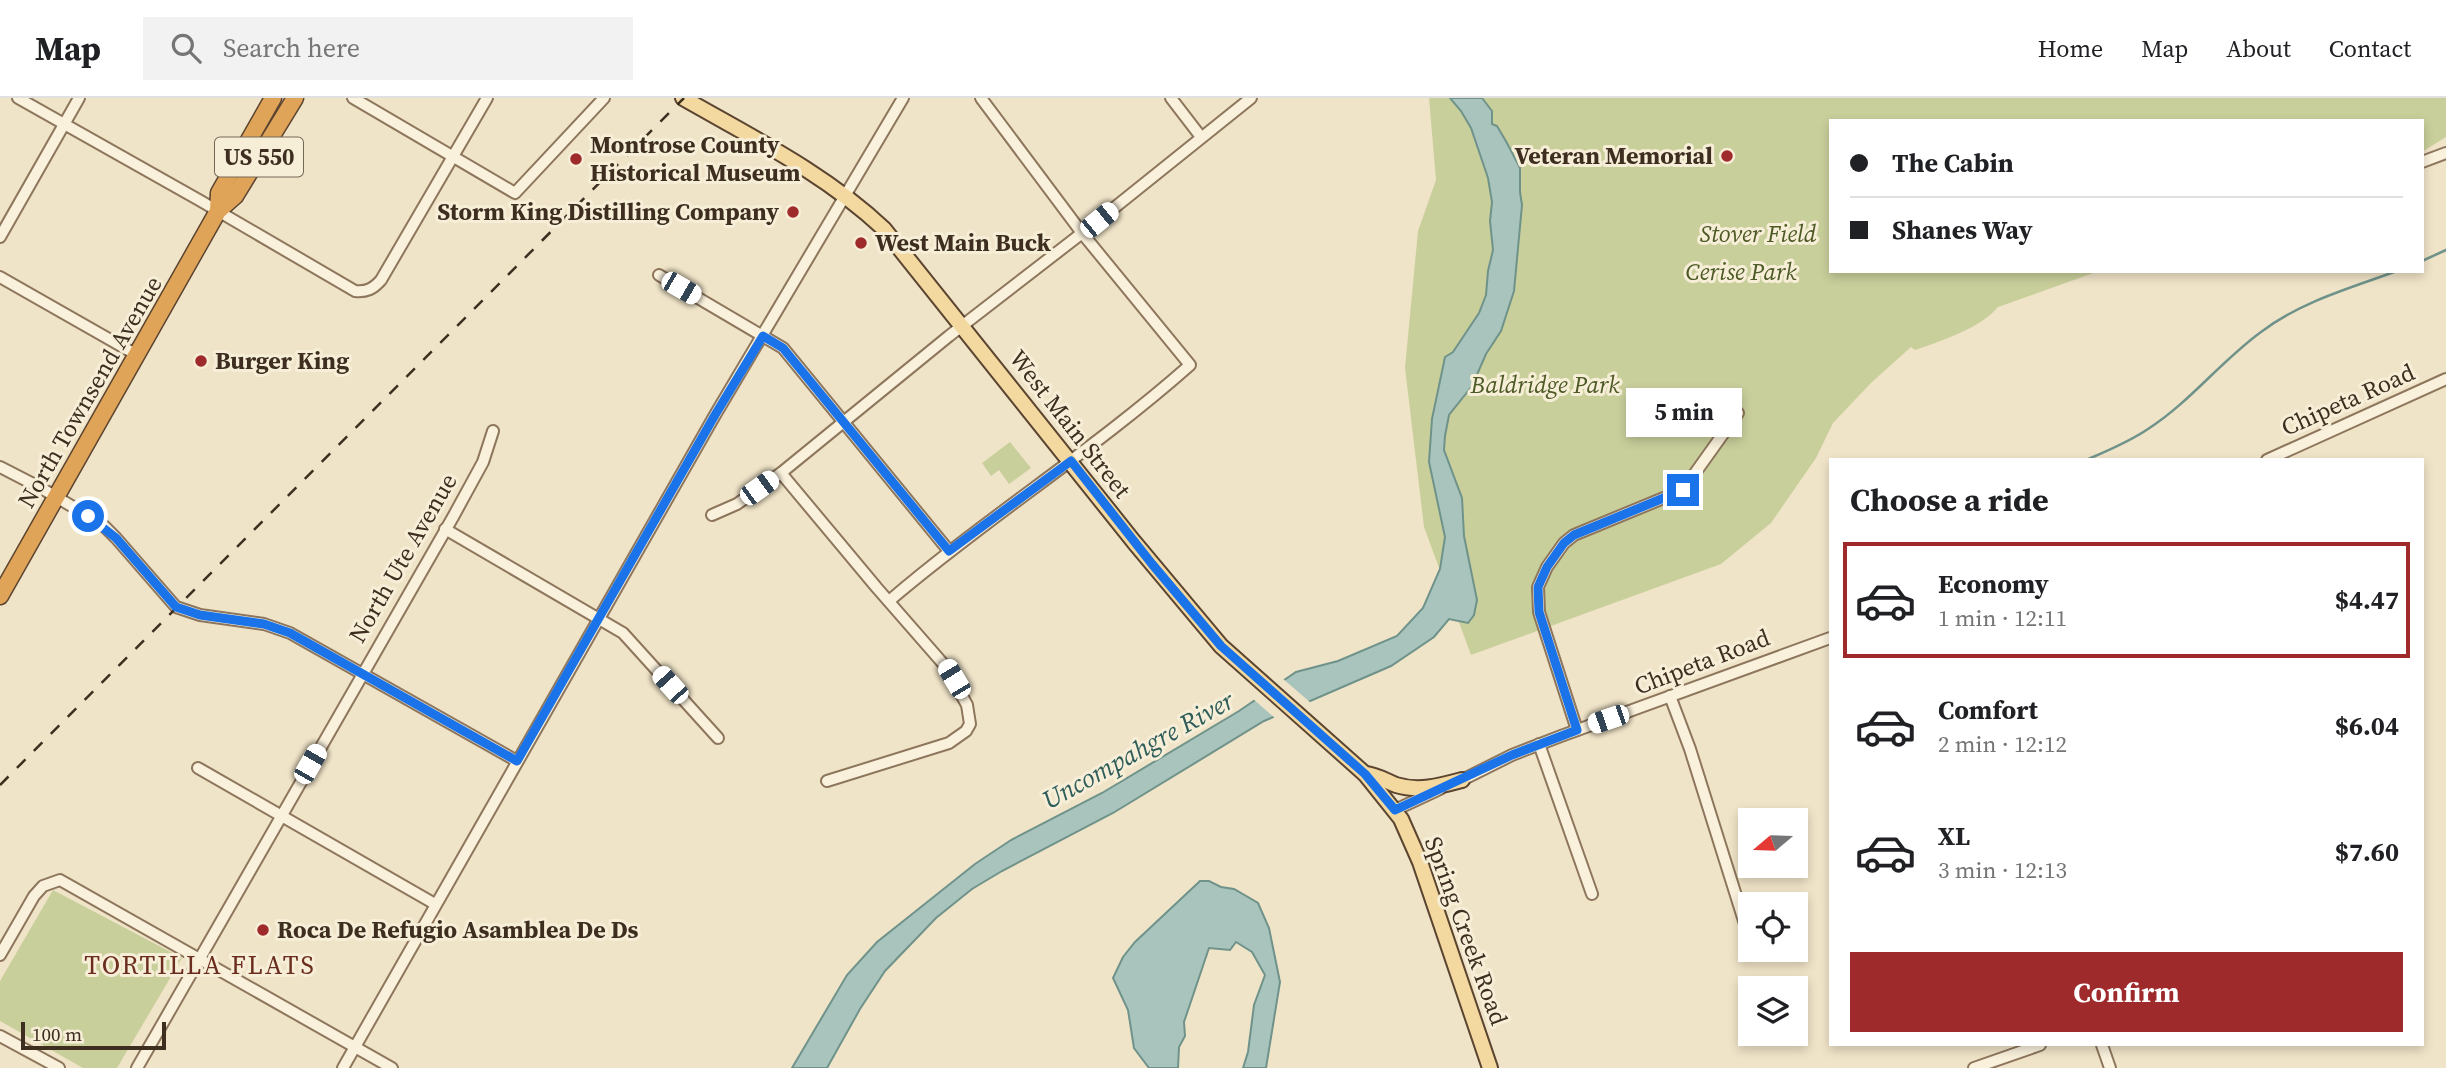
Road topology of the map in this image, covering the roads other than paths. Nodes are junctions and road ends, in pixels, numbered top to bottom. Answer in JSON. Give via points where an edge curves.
{"nodes":[{"id":1,"x":18,"y":98,"type":"edge"},
{"id":2,"x":79,"y":98,"type":"edge"},
{"id":3,"x":273,"y":98,"type":"edge"},
{"id":4,"x":295,"y":98,"type":"edge"},
{"id":5,"x":353,"y":98,"type":"edge"},
{"id":6,"x":487,"y":98,"type":"edge"},
{"id":7,"x":604,"y":98,"type":"edge"},
{"id":8,"x":683,"y":98,"type":"edge"},
{"id":9,"x":903,"y":98,"type":"edge"},
{"id":10,"x":981,"y":98,"type":"edge"},
{"id":11,"x":1171,"y":98,"type":"edge"},
{"id":12,"x":1251,"y":98,"type":"edge"},
{"id":13,"x":64,"y":125,"type":"junction"},
{"id":14,"x":1201,"y":137,"type":"junction"},
{"id":15,"x":2446,"y":153,"type":"edge"},
{"id":16,"x":452,"y":157,"type":"junction"},
{"id":17,"x":2424,"y":161,"type":"edge"},
{"id":18,"x":845,"y":196,"type":"junction"},
{"id":19,"x":218,"y":211,"type":"junction"},
{"id":20,"x":1082,"y":233,"type":"junction"},
{"id":21,"x":0,"y":237,"type":"edge"},
{"id":22,"x":659,"y":275,"type":"dead end"},
{"id":23,"x":0,"y":276,"type":"edge"},
{"id":24,"x":962,"y":325,"type":"junction"},
{"id":25,"x":763,"y":336,"type":"junction"},
{"id":26,"x":137,"y":355,"type":"junction"},
{"id":27,"x":2446,"y":379,"type":"edge"},
{"id":28,"x":1738,"y":413,"type":"dead end"},
{"id":29,"x":845,"y":421,"type":"junction"},
{"id":30,"x":493,"y":432,"type":"dead end"},
{"id":31,"x":2271,"y":458,"type":"edge"},
{"id":32,"x":1071,"y":461,"type":"junction"},
{"id":33,"x":0,"y":467,"type":"edge"},
{"id":34,"x":781,"y":472,"type":"junction"},
{"id":35,"x":56,"y":497,"type":"junction"},
{"id":36,"x":712,"y":516,"type":"dead end"},
{"id":37,"x":445,"y":529,"type":"junction"},
{"id":38,"x":949,"y":551,"type":"junction"},
{"id":39,"x":0,"y":596,"type":"edge"},
{"id":40,"x":889,"y":601,"type":"junction"},
{"id":41,"x":599,"y":618,"type":"junction"},
{"id":42,"x":1829,"y":638,"type":"edge"},
{"id":43,"x":362,"y":673,"type":"junction"},
{"id":44,"x":1670,"y":696,"type":"junction"},
{"id":45,"x":1577,"y":730,"type":"junction"},
{"id":46,"x":718,"y":738,"type":"dead end"},
{"id":47,"x":1539,"y":744,"type":"junction"},
{"id":48,"x":517,"y":761,"type":"junction"},
{"id":49,"x":198,"y":768,"type":"dead end"},
{"id":50,"x":1365,"y":774,"type":"junction"},
{"id":51,"x":1462,"y":780,"type":"junction"},
{"id":52,"x":827,"y":781,"type":"dead end"},
{"id":53,"x":1395,"y":810,"type":"junction"},
{"id":54,"x":280,"y":816,"type":"junction"},
{"id":55,"x":1592,"y":894,"type":"dead end"},
{"id":56,"x":1738,"y":902,"type":"edge"},
{"id":57,"x":435,"y":904,"type":"junction"},
{"id":58,"x":0,"y":955,"type":"edge"},
{"id":59,"x":199,"y":959,"type":"junction"},
{"id":60,"x":0,"y":1036,"type":"edge"},
{"id":61,"x":2037,"y":1046,"type":"edge"},
{"id":62,"x":2102,"y":1046,"type":"edge"},
{"id":63,"x":355,"y":1047,"type":"junction"},
{"id":64,"x":59,"y":1068,"type":"edge"},
{"id":65,"x":137,"y":1068,"type":"edge"},
{"id":66,"x":343,"y":1068,"type":"edge"},
{"id":67,"x":392,"y":1068,"type":"edge"},
{"id":68,"x":1490,"y":1068,"type":"edge"},
{"id":69,"x":1974,"y":1068,"type":"edge"},
{"id":70,"x":2110,"y":1068,"type":"edge"}],
"edges":[{"from":1,"to":13,"type":"street"},
{"from":2,"to":13,"type":"street"},
{"from":3,"to":19,"type":"highway","name":"North Townsend Avenue","number":"US 550","via":[[219,192]]},
{"from":4,"to":19,"type":"highway","name":"North Townsend Avenue","number":"US 550","via":[[235,196]]},
{"from":5,"to":16,"type":"street"},
{"from":6,"to":16,"type":"street"},
{"from":7,"to":16,"type":"street","via":[[515,193]]},
{"from":8,"to":18,"type":"main road","name":"West Main Street","via":[[794,161]]},
{"from":9,"to":18,"type":"street"},
{"from":10,"to":20,"type":"street"},
{"from":11,"to":14,"type":"street"},
{"from":12,"to":14,"type":"street"},
{"from":13,"to":19,"type":"street"},
{"from":13,"to":21,"type":"street"},
{"from":14,"to":20,"type":"street"},
{"from":15,"to":17,"type":"street"},
{"from":16,"to":19,"type":"street","via":[[381,280],[369,290],[355,291]]},
{"from":18,"to":24,"type":"main road","name":"West Main Street","via":[[884,229]]},
{"from":18,"to":25,"type":"street"},
{"from":19,"to":26,"type":"highway","name":"North Townsend Avenue","number":"US 550"},
{"from":20,"to":24,"type":"street"},
{"from":20,"to":32,"type":"street","via":[[1190,365]]},
{"from":22,"to":25,"type":"street"},
{"from":23,"to":26,"type":"street"},
{"from":24,"to":29,"type":"street"},
{"from":24,"to":32,"type":"main road","name":"West Main Street"},
{"from":25,"to":29,"type":"street","via":[[783,348]]},
{"from":25,"to":41,"type":"street"},
{"from":26,"to":35,"type":"highway","name":"North Townsend Avenue","number":"US 550"},
{"from":27,"to":31,"type":"street","name":"Chipeta Road"},
{"from":28,"to":45,"type":"street","via":[[1683,490],[1574,535],[1547,567],[1538,587],[1539,612]]},
{"from":29,"to":34,"type":"street"},
{"from":29,"to":38,"type":"street"},
{"from":30,"to":37,"type":"street","name":"North Ute Avenue","via":[[483,461]]},
{"from":32,"to":38,"type":"street"},
{"from":32,"to":50,"type":"main road","name":"West Main Street","via":[[1221,646]]},
{"from":33,"to":35,"type":"street"},
{"from":34,"to":36,"type":"street"},
{"from":34,"to":40,"type":"street"},
{"from":35,"to":39,"type":"highway","name":"North Townsend Avenue","number":"US 550"},
{"from":35,"to":43,"type":"street","via":[[109,531],[176,607],[281,629]]},
{"from":37,"to":41,"type":"street"},
{"from":37,"to":43,"type":"street","name":"North Ute Avenue"},
{"from":38,"to":40,"type":"street"},
{"from":40,"to":52,"type":"street","via":[[946,667],[967,705],[970,724],[949,743]]},
{"from":41,"to":46,"type":"street","via":[[622,633]]},
{"from":41,"to":48,"type":"street"},
{"from":42,"to":44,"type":"street","name":"Chipeta Road"},
{"from":43,"to":48,"type":"street"},
{"from":43,"to":54,"type":"street","name":"North Ute Avenue"},
{"from":44,"to":45,"type":"street","name":"Chipeta Road"},
{"from":44,"to":56,"type":"street"},
{"from":45,"to":47,"type":"street","name":"Chipeta Road"},
{"from":47,"to":51,"type":"street","name":"Chipeta Road"},
{"from":47,"to":55,"type":"street"},
{"from":48,"to":57,"type":"street"},
{"from":49,"to":54,"type":"street"},
{"from":50,"to":51,"type":"main road","via":[[1416,788]]},
{"from":50,"to":53,"type":"main road","name":"West Main Street"},
{"from":51,"to":53,"type":"street","name":"Chipeta Road"},
{"from":53,"to":68,"type":"main road","name":"Spring Creek Road","via":[[1420,863]]},
{"from":54,"to":57,"type":"street"},
{"from":54,"to":59,"type":"street","name":"North Ute Avenue"},
{"from":57,"to":63,"type":"street"},
{"from":58,"to":59,"type":"street","via":[[34,896],[43,886],[60,880]]},
{"from":59,"to":63,"type":"street"},
{"from":59,"to":65,"type":"street","name":"North Ute Avenue"},
{"from":60,"to":64,"type":"street"},
{"from":61,"to":69,"type":"street"},
{"from":62,"to":70,"type":"street"},
{"from":63,"to":66,"type":"street"},
{"from":63,"to":67,"type":"street"}]}
